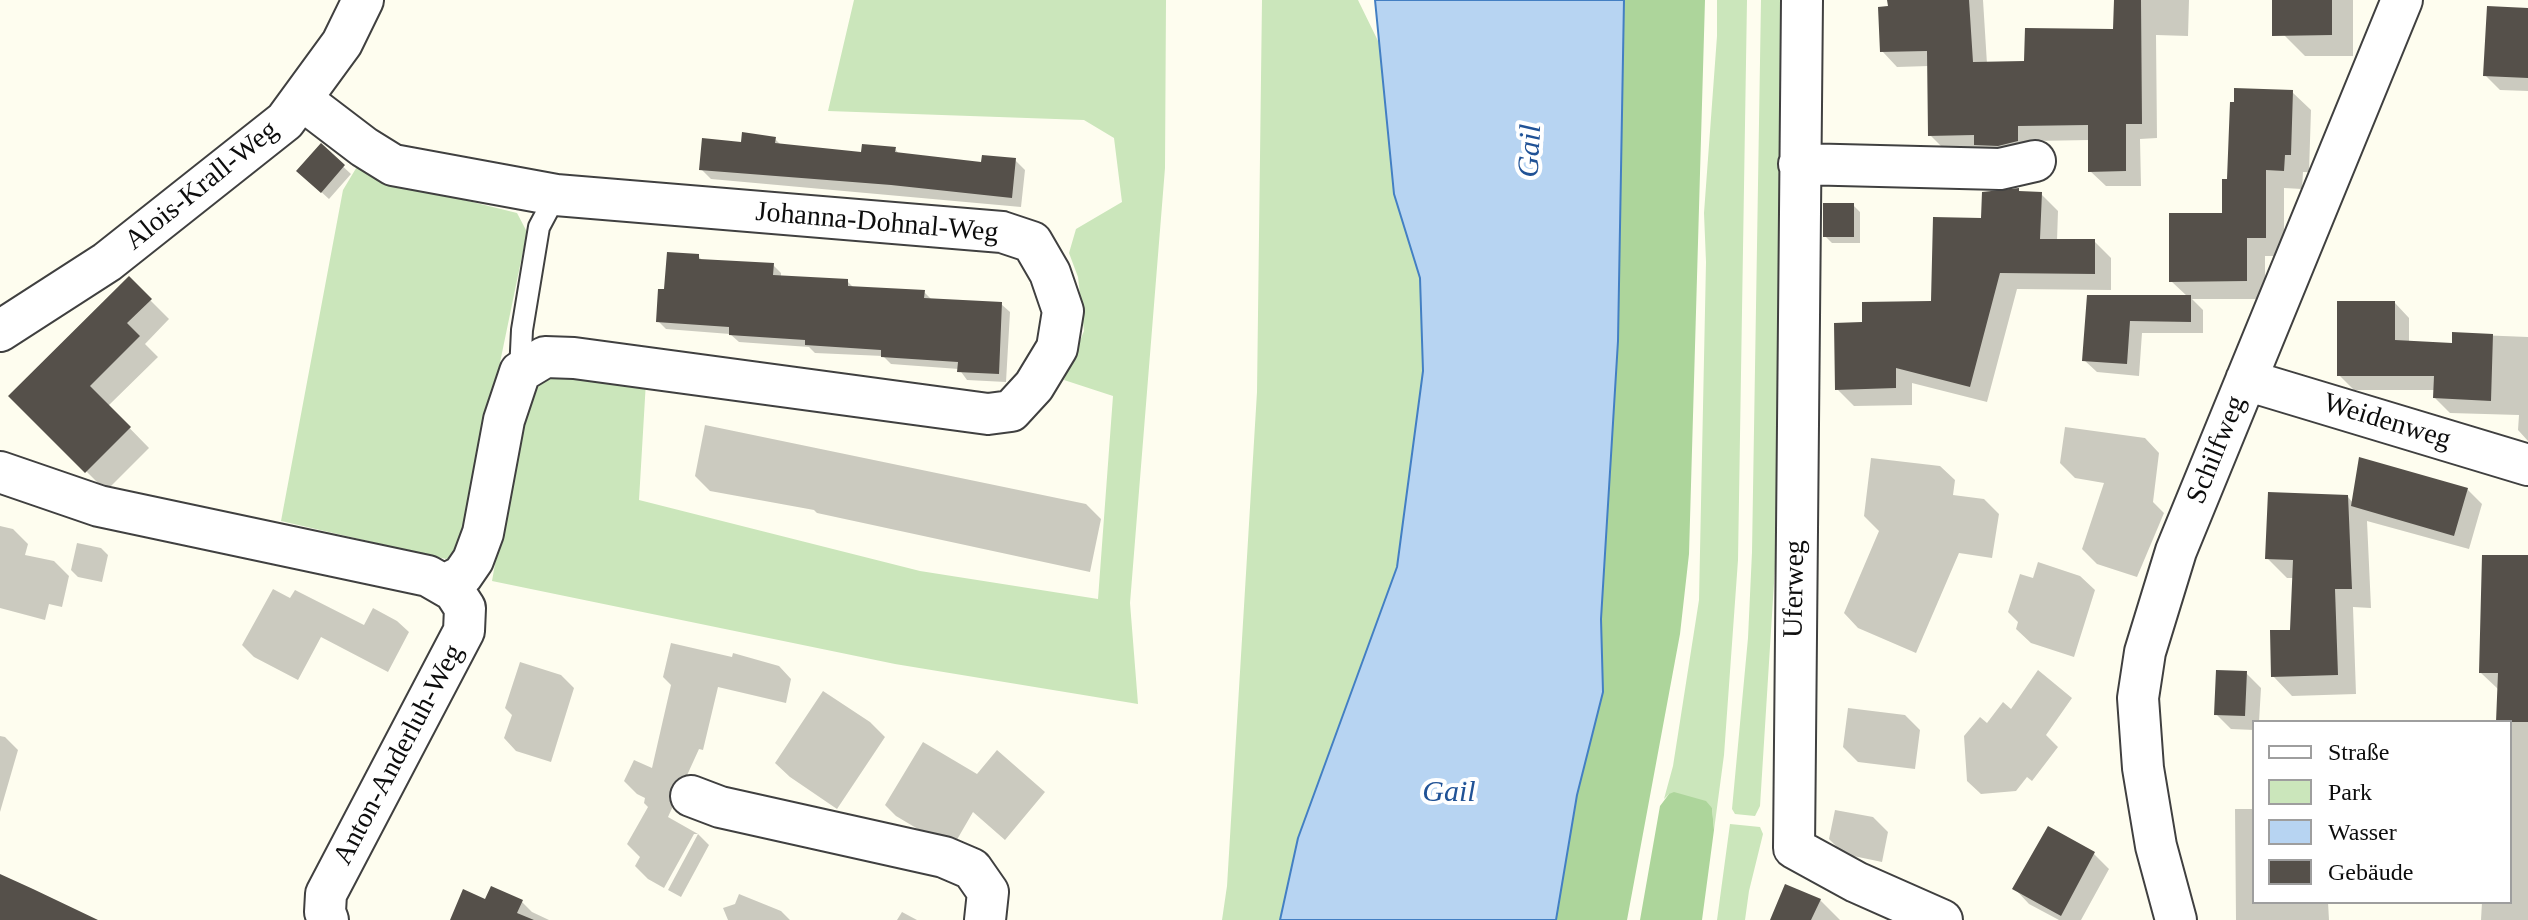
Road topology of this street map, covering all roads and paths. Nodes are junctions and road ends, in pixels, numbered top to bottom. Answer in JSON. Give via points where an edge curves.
{"nodes":[{"id":1,"x":363,"y":0,"type":"edge"},
{"id":2,"x":1802,"y":0,"type":"edge"},
{"id":3,"x":2402,"y":0,"type":"edge"},
{"id":4,"x":301,"y":99,"type":"junction"},
{"id":5,"x":2035,"y":161,"type":"dead end"},
{"id":6,"x":1799,"y":164,"type":"junction"},
{"id":7,"x":556,"y":195,"type":"junction"},
{"id":8,"x":0,"y":331,"type":"edge"},
{"id":9,"x":520,"y":372,"type":"junction"},
{"id":10,"x":2246,"y":380,"type":"junction"},
{"id":11,"x":2528,"y":465,"type":"edge"},
{"id":12,"x":0,"y":472,"type":"edge"},
{"id":13,"x":449,"y":588,"type":"junction"},
{"id":14,"x":691,"y":796,"type":"dead end"},
{"id":15,"x":1933,"y":918,"type":"edge"},
{"id":16,"x":328,"y":920,"type":"edge"},
{"id":17,"x":985,"y":920,"type":"edge"},
{"id":18,"x":2176,"y":920,"type":"edge"}],
"edges":[{"from":1,"to":4,"type":"street","name":"Alois-Krall-Weg","via":[[342,43]]},
{"from":2,"to":6,"type":"street","name":"Uferweg"},
{"from":3,"to":10,"type":"street","name":"Schilfweg"},
{"from":4,"to":7,"type":"street","name":"Johanna-Dohnal-Weg","via":[[393,165]]},
{"from":4,"to":8,"type":"street","name":"Alois-Krall-Weg","via":[[285,121],[107,262]]},
{"from":5,"to":6,"type":"street","via":[[2000,169]]},
{"from":6,"to":15,"type":"street","name":"Uferweg","via":[[1794,848]]},
{"from":7,"to":9,"type":"lane","via":[[539,227]]},
{"from":7,"to":9,"type":"street","name":"Johanna-Dohnal-Weg","via":[[1002,232],[1032,242],[1050,273],[1063,311],[1057,348],[1011,411],[988,414],[574,358],[545,357]]},
{"from":9,"to":13,"type":"street","via":[[504,420],[483,533],[473,560]]},
{"from":10,"to":11,"type":"street","name":"Weidenweg"},
{"from":10,"to":18,"type":"street","name":"Schilfweg","via":[[2176,551],[2145,652],[2138,698],[2156,846]]},
{"from":12,"to":13,"type":"street","via":[[99,506],[428,576]]},
{"from":13,"to":16,"type":"street","name":"Anton-Anderluh-Weg","via":[[465,608],[464,631],[326,894]]},
{"from":14,"to":17,"type":"street","via":[[944,857],[972,869],[988,892]]}]}
